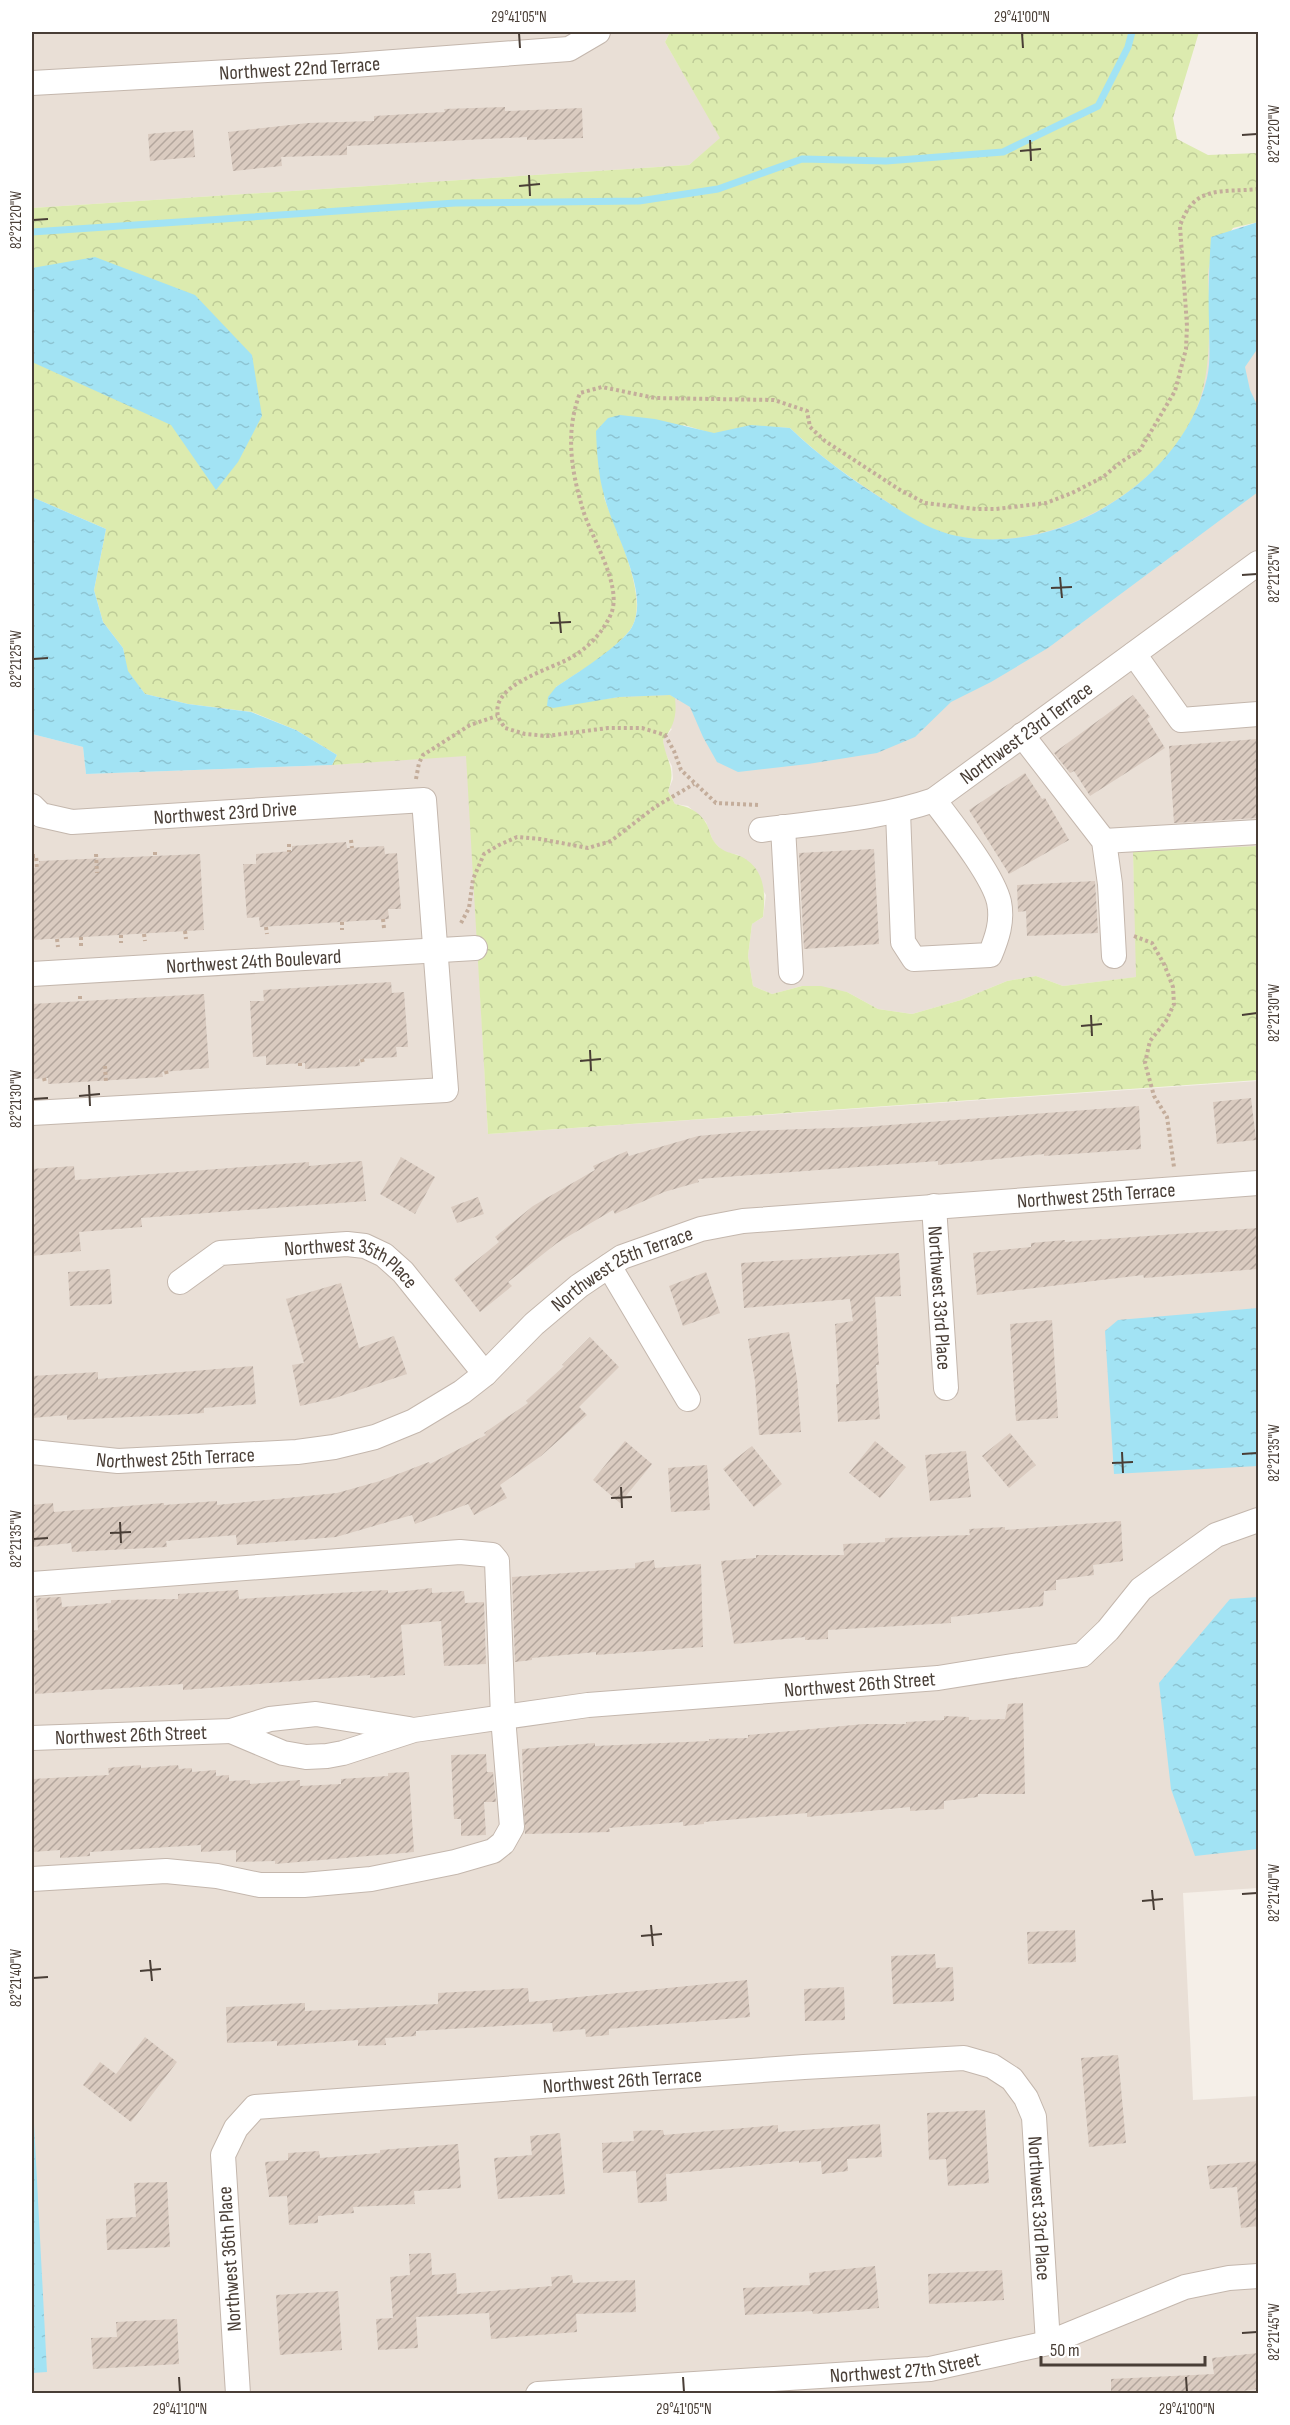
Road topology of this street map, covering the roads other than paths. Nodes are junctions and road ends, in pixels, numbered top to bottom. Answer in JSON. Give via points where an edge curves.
{"nodes":[{"id":1,"x":598,"y":32,"type":"edge"},
{"id":2,"x":32,"y":83,"type":"edge"},
{"id":3,"x":1258,"y":563,"type":"edge"},
{"id":4,"x":1134,"y":654,"type":"junction"},
{"id":5,"x":1258,"y":714,"type":"edge"},
{"id":6,"x":1022,"y":735,"type":"junction"},
{"id":7,"x":934,"y":800,"type":"junction"},
{"id":8,"x":32,"y":806,"type":"edge"},
{"id":9,"x":898,"y":812,"type":"junction"},
{"id":10,"x":1258,"y":832,"type":"edge"},
{"id":11,"x":1104,"y":841,"type":"junction"},
{"id":12,"x":475,"y":948,"type":"dead end"},
{"id":13,"x":437,"y":950,"type":"junction"},
{"id":14,"x":1114,"y":956,"type":"dead end"},
{"id":15,"x":791,"y":972,"type":"dead end"},
{"id":16,"x":32,"y":974,"type":"edge"},
{"id":17,"x":32,"y":1113,"type":"edge"},
{"id":18,"x":1258,"y":1183,"type":"edge"},
{"id":19,"x":934,"y":1206,"type":"junction"},
{"id":20,"x":609,"y":1266,"type":"junction"},
{"id":21,"x":180,"y":1282,"type":"dead end"},
{"id":22,"x":485,"y":1374,"type":"junction"},
{"id":23,"x":946,"y":1388,"type":"dead end"},
{"id":24,"x":688,"y":1399,"type":"dead end"},
{"id":25,"x":32,"y":1452,"type":"edge"},
{"id":26,"x":1258,"y":1520,"type":"edge"},
{"id":27,"x":32,"y":1584,"type":"edge"},
{"id":28,"x":503,"y":1717,"type":"junction"},
{"id":29,"x":414,"y":1730,"type":"junction"},
{"id":30,"x":231,"y":1731,"type":"junction"},
{"id":31,"x":32,"y":1738,"type":"edge"},
{"id":32,"x":32,"y":1879,"type":"edge"},
{"id":33,"x":1012,"y":2079,"type":"joint"},
{"id":34,"x":236,"y":2128,"type":"joint"},
{"id":35,"x":1258,"y":2276,"type":"edge"},
{"id":36,"x":1048,"y":2343,"type":"junction"},
{"id":37,"x":238,"y":2394,"type":"edge"},
{"id":38,"x":538,"y":2394,"type":"edge"}],
"edges":[{"from":1,"to":2,"type":"street","name":"Northwest 22nd Terrace","via":[[569,49]]},
{"from":3,"to":4,"type":"street","name":"Northwest 23rd Terrace"},
{"from":4,"to":5,"type":"street","via":[[1181,720]]},
{"from":4,"to":6,"type":"street","name":"Northwest 23rd Terrace"},
{"from":6,"to":7,"type":"street","name":"Northwest 23rd Terrace"},
{"from":6,"to":11,"type":"street"},
{"from":7,"to":9,"type":"street","name":"Northwest 23rd Terrace"},
{"from":7,"to":9,"type":"street","via":[[993,886],[999,903],[999,932],[990,956],[914,959],[903,942]]},
{"from":8,"to":13,"type":"street","name":"Northwest 23rd Drive","via":[[42,815],[72,822],[419,800]]},
{"from":9,"to":15,"type":"street","name":"Northwest 23rd Terrace","via":[[772,829]]},
{"from":10,"to":11,"type":"street"},
{"from":11,"to":14,"type":"street"},
{"from":12,"to":13,"type":"street","name":"Northwest 24th Boulevard"},
{"from":13,"to":16,"type":"street","name":"Northwest 24th Boulevard"},
{"from":13,"to":17,"type":"street","via":[[446,1090]]},
{"from":18,"to":19,"type":"street","name":"Northwest 25th Terrace"},
{"from":19,"to":20,"type":"street","name":"Northwest 25th Terrace","via":[[743,1221],[662,1242]]},
{"from":19,"to":23,"type":"street","name":"Northwest 33rd Place"},
{"from":20,"to":22,"type":"street","name":"Northwest 25th Terrace","via":[[534,1324]]},
{"from":20,"to":24,"type":"street"},
{"from":21,"to":22,"type":"street","name":"Northwest 35th Place","via":[[220,1253],[365,1246],[384,1255],[403,1272]]},
{"from":22,"to":25,"type":"street","name":"Northwest 25th Terrace","via":[[414,1421],[375,1437],[334,1447],[118,1461]]},
{"from":26,"to":28,"type":"street","name":"Northwest 26th Street","via":[[1216,1535],[1141,1589],[1082,1655],[938,1678],[588,1705]]},
{"from":27,"to":28,"type":"street","via":[[460,1552],[492,1555],[498,1561]]},
{"from":28,"to":29,"type":"street","name":"Northwest 26th Street"},
{"from":28,"to":32,"type":"street","via":[[512,1827],[494,1851],[371,1879],[304,1885],[260,1886],[166,1870]]},
{"from":29,"to":30,"type":"street","name":"Northwest 26th Street","via":[[316,1714],[270,1719]]},
{"from":29,"to":30,"type":"street","name":"Northwest 26th Street","via":[[344,1753],[306,1757],[282,1753]]},
{"from":30,"to":31,"type":"street","name":"Northwest 26th Street"},
{"from":33,"to":34,"type":"street","name":"Northwest 26th Terrace","via":[[992,2066],[964,2058],[804,2067],[255,2107]]},
{"from":33,"to":36,"type":"street","name":"Northwest 33rd Place","via":[[1034,2117]]},
{"from":34,"to":37,"type":"street","name":"Northwest 36th Place","via":[[223,2155]]},
{"from":35,"to":36,"type":"street","name":"Northwest 27th Street","via":[[1185,2287]]},
{"from":36,"to":38,"type":"street","name":"Northwest 27th Street","via":[[930,2369]]}]}
